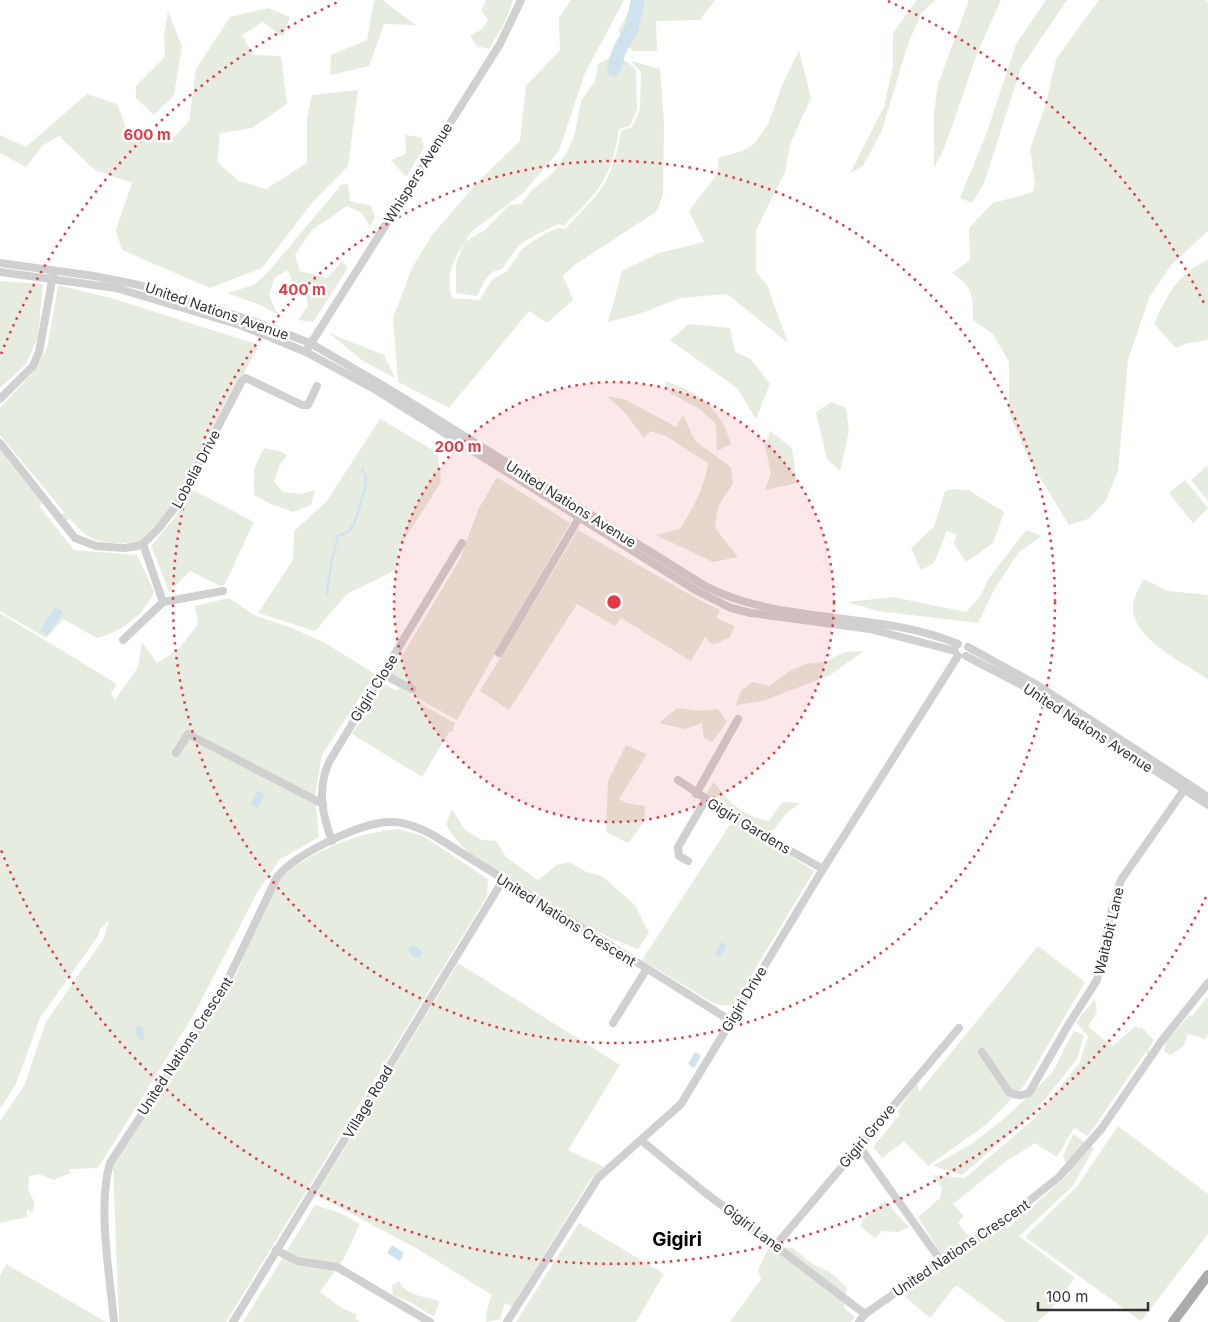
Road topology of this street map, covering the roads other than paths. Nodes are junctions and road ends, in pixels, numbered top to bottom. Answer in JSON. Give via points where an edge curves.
{"nodes":[{"id":1,"x":521,"y":0,"type":"edge"},
{"id":2,"x":0,"y":263,"type":"edge"},
{"id":3,"x":54,"y":270,"type":"junction"},
{"id":4,"x":0,"y":272,"type":"edge"},
{"id":5,"x":52,"y":278,"type":"junction"},
{"id":6,"x":310,"y":343,"type":"junction"},
{"id":7,"x":306,"y":352,"type":"junction"},
{"id":8,"x":318,"y":386,"type":"dead end"},
{"id":9,"x":0,"y":399,"type":"edge"},
{"id":10,"x":0,"y":443,"type":"edge"},
{"id":11,"x":525,"y":479,"type":"junction"},
{"id":12,"x":579,"y":518,"type":"junction"},
{"id":13,"x":143,"y":544,"type":"junction"},
{"id":14,"x":462,"y":544,"type":"dead end"},
{"id":15,"x":223,"y":591,"type":"dead end"},
{"id":16,"x":163,"y":602,"type":"junction"},
{"id":17,"x":123,"y":640,"type":"dead end"},
{"id":18,"x":959,"y":652,"type":"junction"},
{"id":19,"x":499,"y":653,"type":"dead end"},
{"id":20,"x":382,"y":674,"type":"junction"},
{"id":21,"x":412,"y":689,"type":"dead end"},
{"id":22,"x":738,"y":718,"type":"dead end"},
{"id":23,"x":176,"y":753,"type":"dead end"},
{"id":24,"x":678,"y":780,"type":"dead end"},
{"id":25,"x":1184,"y":790,"type":"junction"},
{"id":26,"x":696,"y":794,"type":"junction"},
{"id":27,"x":1208,"y":797,"type":"edge"},
{"id":28,"x":706,"y":800,"type":"junction"},
{"id":29,"x":323,"y":804,"type":"junction"},
{"id":30,"x":1208,"y":806,"type":"edge"},
{"id":31,"x":332,"y":841,"type":"junction"},
{"id":32,"x":688,"y":861,"type":"dead end"},
{"id":33,"x":823,"y":869,"type":"junction"},
{"id":34,"x":503,"y":880,"type":"junction"},
{"id":35,"x":646,"y":970,"type":"junction"},
{"id":36,"x":1208,"y":983,"type":"edge"},
{"id":37,"x":731,"y":1021,"type":"junction"},
{"id":38,"x":613,"y":1023,"type":"dead end"},
{"id":39,"x":959,"y":1028,"type":"dead end"},
{"id":40,"x":982,"y":1052,"type":"dead end"},
{"id":41,"x":642,"y":1141,"type":"junction"},
{"id":42,"x":859,"y":1146,"type":"junction"},
{"id":43,"x":776,"y":1245,"type":"junction"},
{"id":44,"x":276,"y":1250,"type":"junction"},
{"id":45,"x":941,"y":1261,"type":"junction"},
{"id":46,"x":1208,"y":1276,"type":"edge"},
{"id":47,"x":865,"y":1314,"type":"junction"},
{"id":48,"x":114,"y":1322,"type":"edge"},
{"id":49,"x":233,"y":1322,"type":"edge"},
{"id":50,"x":430,"y":1322,"type":"edge"},
{"id":51,"x":508,"y":1322,"type":"edge"},
{"id":52,"x":859,"y":1322,"type":"edge"},
{"id":53,"x":1173,"y":1322,"type":"edge"}],
"edges":[{"from":1,"to":6,"type":"street","name":"Whispers Avenue","via":[[500,44]]},
{"from":2,"to":3,"type":"street","name":"United Nations Avenue"},
{"from":3,"to":5,"type":"street"},
{"from":3,"to":6,"type":"street","name":"United Nations Avenue","via":[[139,285],[253,321]]},
{"from":4,"to":5,"type":"street","name":"United Nations Avenue"},
{"from":5,"to":7,"type":"street","name":"United Nations Avenue","via":[[116,288],[178,306]]},
{"from":5,"to":9,"type":"street","via":[[39,352],[33,366]]},
{"from":6,"to":7,"type":"street","name":"Whispers Avenue"},
{"from":6,"to":11,"type":"street","name":"United Nations Avenue","via":[[392,391]]},
{"from":7,"to":11,"type":"street","name":"United Nations Avenue"},
{"from":8,"to":13,"type":"street","name":"Lobelia Drive","via":[[308,405],[302,405],[255,380],[246,378],[242,381],[177,505]]},
{"from":10,"to":13,"type":"street","via":[[76,538],[96,546],[124,548]]},
{"from":11,"to":12,"type":"street","name":"United Nations Avenue"},
{"from":11,"to":18,"type":"street","name":"United Nations Avenue","via":[[728,598],[762,607],[895,625],[940,636]]},
{"from":12,"to":18,"type":"street","name":"United Nations Avenue","via":[[731,608],[870,629]]},
{"from":12,"to":19,"type":"street"},
{"from":13,"to":16,"type":"street"},
{"from":14,"to":20,"type":"street","name":"Gigiri Close"},
{"from":15,"to":16,"type":"street"},
{"from":16,"to":17,"type":"street"},
{"from":18,"to":25,"type":"street","name":"United Nations Avenue","via":[[1035,692]]},
{"from":18,"to":27,"type":"street","name":"United Nations Avenue","via":[[963,643],[1039,686]]},
{"from":18,"to":33,"type":"street","name":"Gigiri Drive"},
{"from":20,"to":21,"type":"street"},
{"from":20,"to":29,"type":"street","name":"Gigiri Close","via":[[328,762],[320,790]]},
{"from":22,"to":26,"type":"street"},
{"from":23,"to":29,"type":"street","via":[[188,734]]},
{"from":24,"to":26,"type":"street","name":"Gigiri Gardens"},
{"from":25,"to":30,"type":"street","name":"United Nations Avenue"},
{"from":25,"to":40,"type":"street","name":"Waitabit Lane","via":[[1121,880],[1097,980],[1029,1092],[1022,1096],[1009,1092]]},
{"from":26,"to":28,"type":"street","name":"Gigiri Gardens"},
{"from":28,"to":32,"type":"street","via":[[677,851]]},
{"from":28,"to":33,"type":"street","name":"Gigiri Gardens"},
{"from":29,"to":31,"type":"street","name":"Gigiri Close","via":[[323,815]]},
{"from":31,"to":34,"type":"street","name":"United Nations Crescent","via":[[380,823],[410,824],[432,834]]},
{"from":31,"to":48,"type":"street","name":"United Nations Crescent","via":[[302,855],[277,877],[222,992],[110,1163],[106,1174],[106,1224]]},
{"from":33,"to":37,"type":"street","name":"Gigiri Drive"},
{"from":34,"to":35,"type":"street","name":"United Nations Crescent"},
{"from":34,"to":44,"type":"street","name":"Village Road"},
{"from":35,"to":37,"type":"street","name":"United Nations Crescent"},
{"from":35,"to":38,"type":"street"},
{"from":36,"to":45,"type":"street","name":"United Nations Crescent","via":[[1163,1039],[1102,1128],[1060,1177],[999,1225]]},
{"from":37,"to":41,"type":"street","name":"Gigiri Drive","via":[[681,1104]]},
{"from":39,"to":42,"type":"street","name":"Gigiri Grove"},
{"from":41,"to":43,"type":"street","name":"Gigiri Lane"},
{"from":41,"to":51,"type":"street","name":"Gigiri Drive","via":[[592,1186]]},
{"from":42,"to":43,"type":"street","name":"Gigiri Grove"},
{"from":42,"to":45,"type":"street"},
{"from":43,"to":47,"type":"street","name":"Gigiri Lane"},
{"from":44,"to":49,"type":"street","name":"Village Road"},
{"from":44,"to":50,"type":"street","via":[[297,1261],[337,1267]]},
{"from":45,"to":47,"type":"street","name":"United Nations Crescent"},
{"from":46,"to":53,"type":"main road"},
{"from":47,"to":52,"type":"street","name":"United Nations Crescent"}]}
